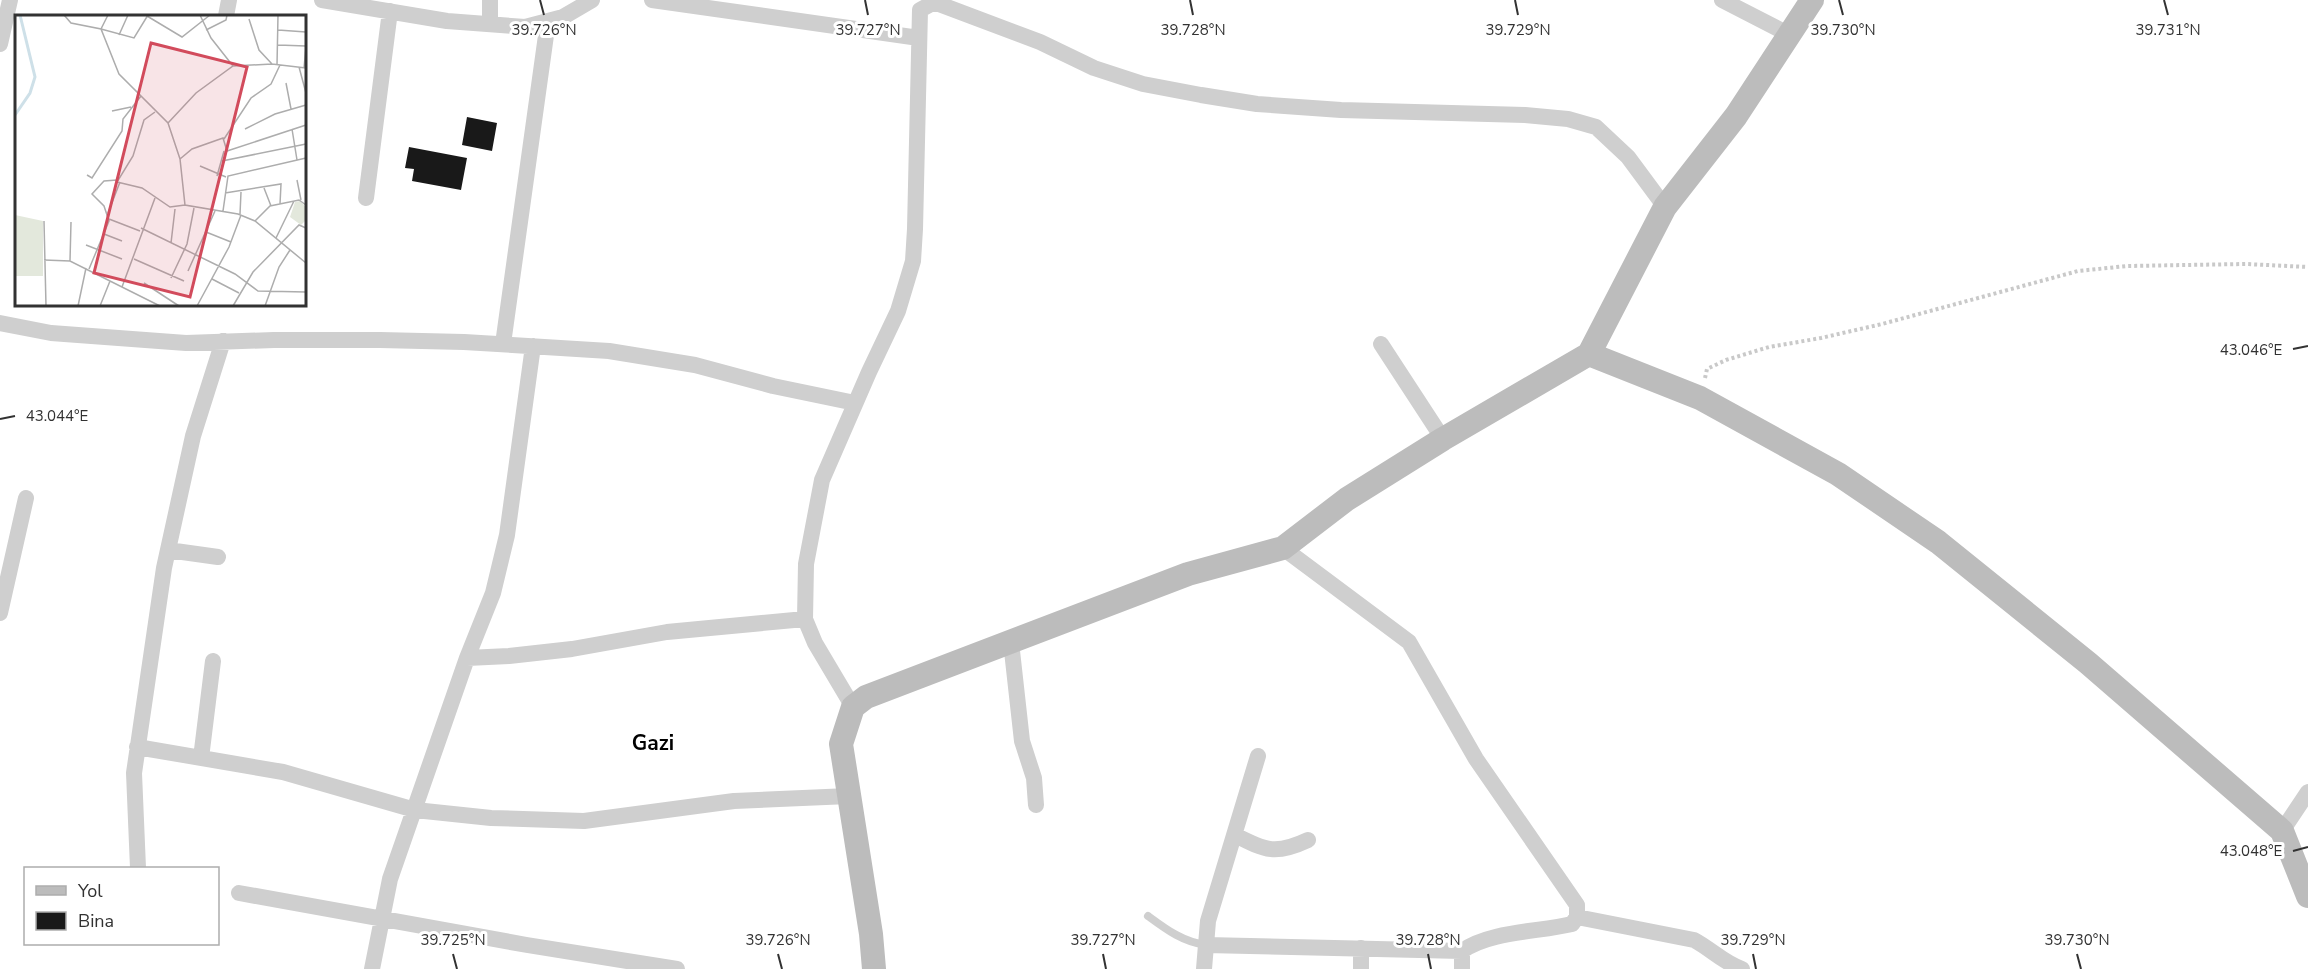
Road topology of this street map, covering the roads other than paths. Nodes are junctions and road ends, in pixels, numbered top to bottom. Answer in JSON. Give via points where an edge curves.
{"nodes":[{"id":1,"x":10,"y":0,"type":"edge"},
{"id":2,"x":229,"y":0,"type":"edge"},
{"id":3,"x":322,"y":0,"type":"edge"},
{"id":4,"x":490,"y":0,"type":"edge"},
{"id":5,"x":592,"y":0,"type":"edge"},
{"id":6,"x":652,"y":0,"type":"edge"},
{"id":7,"x":1722,"y":0,"type":"edge"},
{"id":8,"x":1812,"y":0,"type":"edge"},
{"id":9,"x":930,"y":2,"type":"edge"},
{"id":10,"x":390,"y":11,"type":"junction"},
{"id":11,"x":226,"y":15,"type":"edge"},
{"id":12,"x":548,"y":21,"type":"junction"},
{"id":13,"x":490,"y":24,"type":"junction"},
{"id":14,"x":1790,"y":35,"type":"junction"},
{"id":15,"x":919,"y":38,"type":"junction"},
{"id":16,"x":0,"y":44,"type":"edge"},
{"id":17,"x":366,"y":198,"type":"dead end"},
{"id":18,"x":1665,"y":207,"type":"junction"},
{"id":19,"x":0,"y":323,"type":"edge"},
{"id":20,"x":224,"y":341,"type":"junction"},
{"id":21,"x":503,"y":344,"type":"junction"},
{"id":22,"x":1381,"y":344,"type":"dead end"},
{"id":23,"x":533,"y":346,"type":"junction"},
{"id":24,"x":1589,"y":354,"type":"junction"},
{"id":25,"x":855,"y":403,"type":"junction"},
{"id":26,"x":1443,"y":439,"type":"junction"},
{"id":27,"x":26,"y":498,"type":"dead end"},
{"id":28,"x":1283,"y":548,"type":"junction"},
{"id":29,"x":168,"y":550,"type":"junction"},
{"id":30,"x":218,"y":557,"type":"dead end"},
{"id":31,"x":0,"y":613,"type":"edge"},
{"id":32,"x":805,"y":619,"type":"junction"},
{"id":33,"x":1011,"y":642,"type":"junction"},
{"id":34,"x":467,"y":658,"type":"junction"},
{"id":35,"x":213,"y":661,"type":"dead end"},
{"id":36,"x":853,"y":708,"type":"junction"},
{"id":37,"x":137,"y":747,"type":"junction"},
{"id":38,"x":1258,"y":756,"type":"dead end"},
{"id":39,"x":201,"y":758,"type":"junction"},
{"id":40,"x":2308,"y":792,"type":"edge"},
{"id":41,"x":849,"y":796,"type":"junction"},
{"id":42,"x":1036,"y":805,"type":"dead end"},
{"id":43,"x":415,"y":810,"type":"junction"},
{"id":44,"x":2282,"y":831,"type":"junction"},
{"id":45,"x":1235,"y":835,"type":"junction"},
{"id":46,"x":1308,"y":840,"type":"dead end"},
{"id":47,"x":138,"y":867,"type":"edge"},
{"id":48,"x":239,"y":893,"type":"dead end"},
{"id":49,"x":2308,"y":896,"type":"edge"},
{"id":50,"x":1148,"y":916,"type":"dead end"},
{"id":51,"x":1576,"y":917,"type":"junction"},
{"id":52,"x":382,"y":918,"type":"junction"},
{"id":53,"x":1206,"y":945,"type":"junction"},
{"id":54,"x":1361,"y":948,"type":"junction"},
{"id":55,"x":1462,"y":951,"type":"junction"},
{"id":56,"x":649,"y":967,"type":"edge"},
{"id":57,"x":372,"y":969,"type":"edge"},
{"id":58,"x":677,"y":969,"type":"edge"},
{"id":59,"x":874,"y":969,"type":"edge"},
{"id":60,"x":1204,"y":969,"type":"edge"},
{"id":61,"x":1361,"y":969,"type":"edge"},
{"id":62,"x":1462,"y":969,"type":"edge"},
{"id":63,"x":1742,"y":969,"type":"edge"}],
"edges":[{"from":1,"to":16,"type":"street"},
{"from":2,"to":11,"type":"street"},
{"from":3,"to":10,"type":"street"},
{"from":4,"to":13,"type":"street"},
{"from":5,"to":12,"type":"street"},
{"from":6,"to":15,"type":"street"},
{"from":7,"to":14,"type":"street"},
{"from":8,"to":14,"type":"street"},
{"from":9,"to":15,"type":"street","via":[[920,10]]},
{"from":9,"to":18,"type":"street","via":[[1040,42],[1094,68],[1143,84],[1201,95],[1341,110],[1568,119],[1596,127],[1628,157]]},
{"from":10,"to":13,"type":"street"},
{"from":10,"to":17,"type":"street"},
{"from":12,"to":13,"type":"street","via":[[525,27]]},
{"from":12,"to":21,"type":"street"},
{"from":14,"to":18,"type":"street","via":[[1736,116]]},
{"from":15,"to":25,"type":"street","via":[[913,261],[898,311]]},
{"from":18,"to":24,"type":"street"},
{"from":19,"to":20,"type":"street","via":[[62,334],[186,343]]},
{"from":20,"to":21,"type":"street"},
{"from":20,"to":29,"type":"street","via":[[193,436]]},
{"from":21,"to":23,"type":"street"},
{"from":22,"to":26,"type":"street"},
{"from":23,"to":25,"type":"street","via":[[609,351],[695,365]]},
{"from":23,"to":34,"type":"street","via":[[507,535],[493,593]]},
{"from":24,"to":26,"type":"street"},
{"from":24,"to":44,"type":"street","via":[[1700,398],[1838,474],[1938,542],[2088,663]]},
{"from":25,"to":32,"type":"street","via":[[822,480],[806,564]]},
{"from":26,"to":28,"type":"street","via":[[1347,499]]},
{"from":27,"to":31,"type":"street"},
{"from":28,"to":33,"type":"street","via":[[1188,574]]},
{"from":28,"to":51,"type":"street","via":[[1409,642],[1476,759],[1577,905]]},
{"from":29,"to":30,"type":"street"},
{"from":29,"to":37,"type":"street"},
{"from":32,"to":34,"type":"street","via":[[667,632],[572,649]]},
{"from":32,"to":36,"type":"street","via":[[815,644]]},
{"from":33,"to":36,"type":"street","via":[[866,697]]},
{"from":33,"to":42,"type":"street","via":[[1018,720],[1034,778]]},
{"from":34,"to":43,"type":"street"},
{"from":35,"to":39,"type":"street"},
{"from":36,"to":41,"type":"street","via":[[841,744]]},
{"from":37,"to":39,"type":"street"},
{"from":37,"to":47,"type":"street","via":[[134,773]]},
{"from":38,"to":45,"type":"street"},
{"from":39,"to":43,"type":"street","via":[[282,772]]},
{"from":40,"to":44,"type":"street"},
{"from":41,"to":43,"type":"street","via":[[734,801],[584,821],[490,818]]},
{"from":41,"to":59,"type":"street"},
{"from":43,"to":52,"type":"street","via":[[390,879]]},
{"from":44,"to":49,"type":"street"},
{"from":45,"to":46,"type":"street","via":[[1274,850]]},
{"from":45,"to":53,"type":"street","via":[[1208,921]]},
{"from":48,"to":52,"type":"street"},
{"from":50,"to":53,"type":"lane","via":[[1191,943]]},
{"from":51,"to":55,"type":"street","via":[[1572,924],[1495,938]]},
{"from":51,"to":63,"type":"street","via":[[1694,940]]},
{"from":52,"to":56,"type":"street"},
{"from":52,"to":57,"type":"street"},
{"from":53,"to":54,"type":"street"},
{"from":53,"to":60,"type":"street"},
{"from":54,"to":55,"type":"street"},
{"from":54,"to":61,"type":"street"},
{"from":55,"to":62,"type":"street"},
{"from":56,"to":58,"type":"street"}]}
